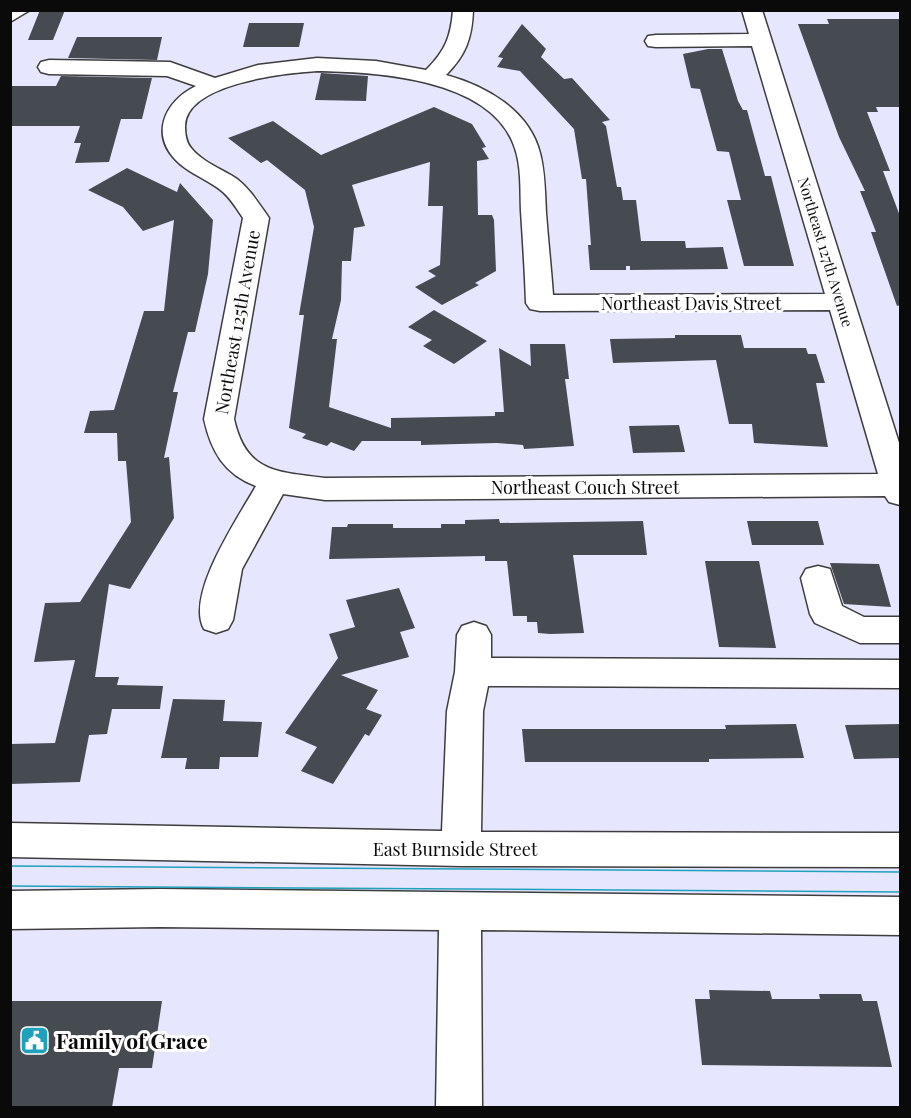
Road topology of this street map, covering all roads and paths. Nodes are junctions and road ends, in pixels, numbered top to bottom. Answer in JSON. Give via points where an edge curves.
{"nodes":[{"id":1,"x":20,"y":10,"type":"edge"},
{"id":2,"x":463,"y":10,"type":"edge"},
{"id":3,"x":752,"y":10,"type":"edge"},
{"id":4,"x":10,"y":16,"type":"edge"},
{"id":5,"x":762,"y":40,"type":"junction"},
{"id":6,"x":656,"y":41,"type":"dead end"},
{"id":7,"x":49,"y":68,"type":"dead end"},
{"id":8,"x":431,"y":77,"type":"junction"},
{"id":9,"x":214,"y":85,"type":"junction"},
{"id":10,"x":842,"y":302,"type":"junction"},
{"id":11,"x":273,"y":483,"type":"junction"},
{"id":12,"x":899,"y":490,"type":"edge"},
{"id":13,"x":818,"y":578,"type":"dead end"},
{"id":14,"x":216,"y":620,"type":"dead end"},
{"id":15,"x":900,"y":630,"type":"edge"},
{"id":16,"x":474,"y":635,"type":"dead end"},
{"id":17,"x":473,"y":672,"type":"junction"},
{"id":18,"x":900,"y":674,"type":"edge"},
{"id":19,"x":10,"y":840,"type":"edge"},
{"id":20,"x":461,"y":849,"type":"junction"},
{"id":21,"x":900,"y":850,"type":"edge"},
{"id":22,"x":10,"y":910,"type":"edge"},
{"id":23,"x":460,"y":913,"type":"junction"},
{"id":24,"x":900,"y":916,"type":"edge"},
{"id":25,"x":459,"y":1107,"type":"edge"}],
"edges":[{"from":1,"to":4,"type":"street"},
{"from":2,"to":8,"type":"street","via":[[455,54]]},
{"from":3,"to":5,"type":"street","name":"Northeast 127th Avenue"},
{"from":5,"to":6,"type":"street"},
{"from":5,"to":10,"type":"street","name":"Northeast 127th Avenue"},
{"from":7,"to":9,"type":"street","via":[[170,69]]},
{"from":8,"to":9,"type":"street","via":[[384,68],[298,67],[243,74]]},
{"from":8,"to":10,"type":"street","name":"Northeast Davis Street","via":[[497,106],[523,138],[531,162],[540,303]]},
{"from":9,"to":11,"type":"street","name":"Northeast 125th Avenue","via":[[179,110],[173,127],[174,144],[182,154],[233,189],[256,218],[219,419],[221,438],[231,456]]},
{"from":10,"to":12,"type":"street","name":"Northeast 127th Avenue"},
{"from":11,"to":12,"type":"street","name":"Northeast Couch Street","via":[[325,489]]},
{"from":11,"to":14,"type":"street","via":[[225,569]]},
{"from":13,"to":15,"type":"street","via":[[827,614],[860,630]]},
{"from":16,"to":17,"type":"street"},
{"from":17,"to":18,"type":"street"},
{"from":17,"to":20,"type":"street","via":[[465,711]]},
{"from":19,"to":20,"type":"street","name":"East Burnside Street"},
{"from":20,"to":21,"type":"street","name":"East Burnside Street"},
{"from":22,"to":23,"type":"street"},
{"from":23,"to":24,"type":"street"},
{"from":23,"to":25,"type":"street"}]}
